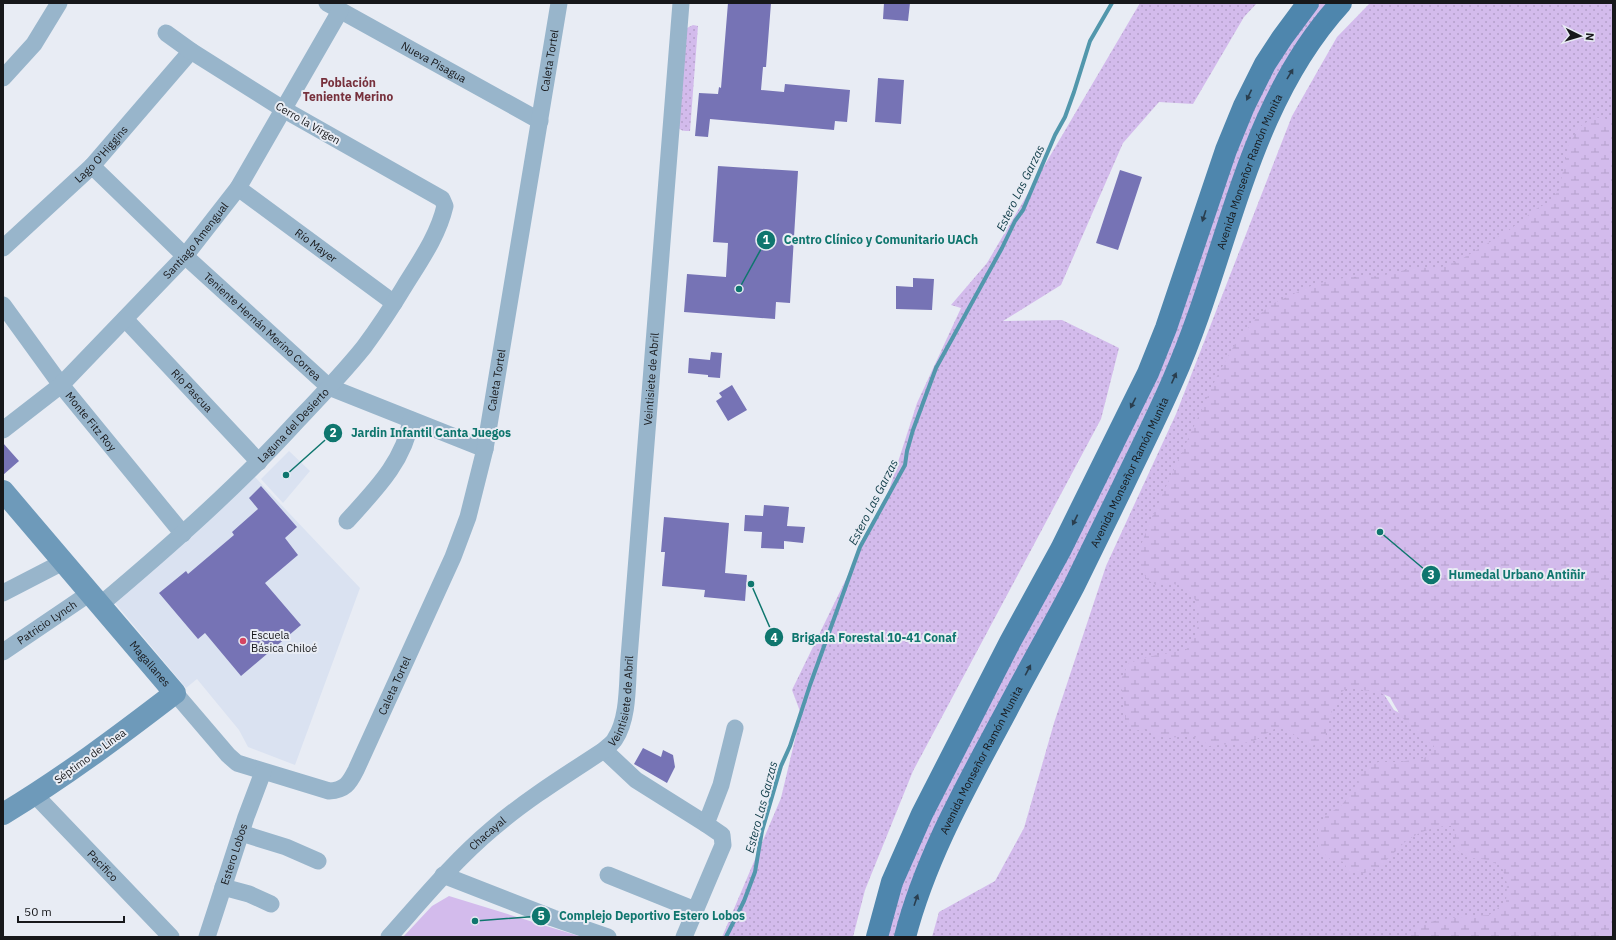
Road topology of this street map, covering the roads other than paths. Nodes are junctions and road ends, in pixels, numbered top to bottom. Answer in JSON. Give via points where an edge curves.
{"nodes":[{"id":1,"x":59,"y":3,"type":"edge"},
{"id":2,"x":559,"y":3,"type":"edge"},
{"id":3,"x":681,"y":3,"type":"edge"},
{"id":4,"x":1308,"y":3,"type":"edge"},
{"id":5,"x":1341,"y":3,"type":"edge"},
{"id":6,"x":333,"y":7,"type":"edge"},
{"id":7,"x":166,"y":33,"type":"dead end"},
{"id":8,"x":190,"y":51,"type":"junction"},
{"id":9,"x":3,"y":78,"type":"edge"},
{"id":10,"x":283,"y":109,"type":"junction"},
{"id":11,"x":540,"y":121,"type":"junction"},
{"id":12,"x":92,"y":166,"type":"junction"},
{"id":13,"x":238,"y":188,"type":"junction"},
{"id":14,"x":444,"y":211,"type":"joint"},
{"id":15,"x":3,"y":248,"type":"edge"},
{"id":16,"x":185,"y":256,"type":"junction"},
{"id":17,"x":394,"y":303,"type":"junction"},
{"id":18,"x":3,"y":304,"type":"edge"},
{"id":19,"x":125,"y":319,"type":"junction"},
{"id":20,"x":61,"y":385,"type":"junction"},
{"id":21,"x":329,"y":387,"type":"junction"},
{"id":22,"x":410,"y":420,"type":"junction"},
{"id":23,"x":3,"y":430,"type":"edge"},
{"id":24,"x":485,"y":449,"type":"junction"},
{"id":25,"x":260,"y":462,"type":"junction"},
{"id":26,"x":3,"y":491,"type":"edge"},
{"id":27,"x":347,"y":521,"type":"dead end"},
{"id":28,"x":183,"y":534,"type":"junction"},
{"id":29,"x":63,"y":562,"type":"junction"},
{"id":30,"x":3,"y":593,"type":"edge"},
{"id":31,"x":95,"y":599,"type":"junction"},
{"id":32,"x":3,"y":652,"type":"edge"},
{"id":33,"x":175,"y":693,"type":"junction"},
{"id":34,"x":735,"y":728,"type":"dead end"},
{"id":35,"x":604,"y":750,"type":"junction"},
{"id":36,"x":263,"y":772,"type":"junction"},
{"id":37,"x":329,"y":792,"type":"joint"},
{"id":38,"x":35,"y":795,"type":"junction"},
{"id":39,"x":3,"y":814,"type":"edge"},
{"id":40,"x":706,"y":824,"type":"junction"},
{"id":41,"x":241,"y":833,"type":"junction"},
{"id":42,"x":318,"y":861,"type":"dead end"},
{"id":43,"x":443,"y":875,"type":"junction"},
{"id":44,"x":608,"y":875,"type":"dead end"},
{"id":45,"x":223,"y":887,"type":"junction"},
{"id":46,"x":272,"y":904,"type":"dead end"},
{"id":47,"x":695,"y":910,"type":"junction"},
{"id":48,"x":171,"y":937,"type":"edge"},
{"id":49,"x":207,"y":937,"type":"edge"},
{"id":50,"x":388,"y":937,"type":"edge"},
{"id":51,"x":608,"y":937,"type":"edge"},
{"id":52,"x":684,"y":937,"type":"edge"},
{"id":53,"x":877,"y":937,"type":"edge"},
{"id":54,"x":905,"y":937,"type":"edge"}],
"edges":[{"from":1,"to":9,"type":"street","via":[[34,44]]},
{"from":2,"to":11,"type":"street","name":"Caleta Tortel"},
{"from":3,"to":35,"type":"street","name":"Veintisiete de Abril","via":[[625,713],[615,740]]},
{"from":4,"to":53,"type":"main road","one_way":true,"via":[[1282,38],[1253,85],[1226,150],[1173,309],[1148,373],[1061,549],[1006,649],[922,814],[892,882]]},
{"from":54,"to":5,"type":"main road","name":"Avenida Monseñor Ramón Munita","one_way":true,"via":[[926,872],[946,827],[1073,588],[1173,381],[1197,320],[1251,157],[1268,116],[1300,57]]},
{"from":6,"to":10,"type":"street","name":"Santiago Amengual"},
{"from":6,"to":11,"type":"street","name":"Nueva Pisagua"},
{"from":7,"to":8,"type":"street","name":"Cerro la Virgen"},
{"from":8,"to":10,"type":"street","name":"Cerro la Virgen"},
{"from":8,"to":12,"type":"street","name":"Lago O'Higgins"},
{"from":10,"to":13,"type":"street","name":"Santiago Amengual"},
{"from":10,"to":14,"type":"street","name":"Cerro la Virgen","via":[[442,199],[445,203]]},
{"from":11,"to":24,"type":"street","name":"Caleta Tortel"},
{"from":12,"to":15,"type":"street","name":"Lago O'Higgins"},
{"from":12,"to":16,"type":"street","name":"Teniente Hernán Merino Correa"},
{"from":13,"to":16,"type":"street","name":"Santiago Amengual"},
{"from":13,"to":17,"type":"street","name":"Río Mayer"},
{"from":14,"to":17,"type":"street","name":"Laguna del Desierto","via":[[431,243]]},
{"from":16,"to":19,"type":"street","name":"Santiago Amengual"},
{"from":16,"to":21,"type":"street","name":"Teniente Hernán Merino Correa"},
{"from":17,"to":21,"type":"street","name":"Laguna del Desierto","via":[[364,347]]},
{"from":18,"to":20,"type":"street","name":"Monte Fitz Roy"},
{"from":19,"to":20,"type":"street","name":"Santiago Amengual"},
{"from":19,"to":25,"type":"street","name":"Río Pascua"},
{"from":20,"to":23,"type":"street","name":"Santiago Amengual"},
{"from":20,"to":28,"type":"street","name":"Monte Fitz Roy"},
{"from":21,"to":22,"type":"street","name":"Teniente Hernán Merino Correa"},
{"from":21,"to":25,"type":"street","name":"Laguna del Desierto"},
{"from":22,"to":24,"type":"street","name":"Teniente Hernán Merino Correa"},
{"from":22,"to":27,"type":"street","via":[[401,452],[384,480]]},
{"from":24,"to":37,"type":"street","name":"Caleta Tortel","via":[[468,517],[453,557],[356,770],[345,787]]},
{"from":25,"to":28,"type":"street","name":"Laguna del Desierto"},
{"from":26,"to":29,"type":"street","name":"Magallanes"},
{"from":28,"to":31,"type":"street","name":"Laguna del Desierto"},
{"from":29,"to":30,"type":"street"},
{"from":29,"to":31,"type":"street","name":"Magallanes"},
{"from":31,"to":32,"type":"street","name":"Patricio Lynch"},
{"from":31,"to":33,"type":"street","name":"Magallanes"},
{"from":33,"to":36,"type":"street","name":"Magallanes","via":[[228,755],[237,763]]},
{"from":33,"to":38,"type":"street","name":"Séptimo de Línea"},
{"from":34,"to":40,"type":"street","via":[[721,785]]},
{"from":35,"to":40,"type":"street","via":[[636,780]]},
{"from":35,"to":43,"type":"street","name":"Chacayal","via":[[530,798],[491,829]]},
{"from":36,"to":37,"type":"street","name":"Magallanes"},
{"from":36,"to":41,"type":"street","name":"Estero Lobos"},
{"from":38,"to":39,"type":"street","name":"Séptimo de Línea"},
{"from":38,"to":48,"type":"street","name":"Pacifico"},
{"from":40,"to":47,"type":"street","via":[[722,834],[723,844]]},
{"from":41,"to":42,"type":"street","via":[[286,846]]},
{"from":41,"to":45,"type":"street","name":"Estero Lobos"},
{"from":43,"to":50,"type":"street","name":"Chacayal"},
{"from":43,"to":51,"type":"street"},
{"from":44,"to":47,"type":"street"},
{"from":45,"to":46,"type":"street","via":[[250,894]]},
{"from":45,"to":49,"type":"street","name":"Estero Lobos"},
{"from":47,"to":52,"type":"street"}]}
